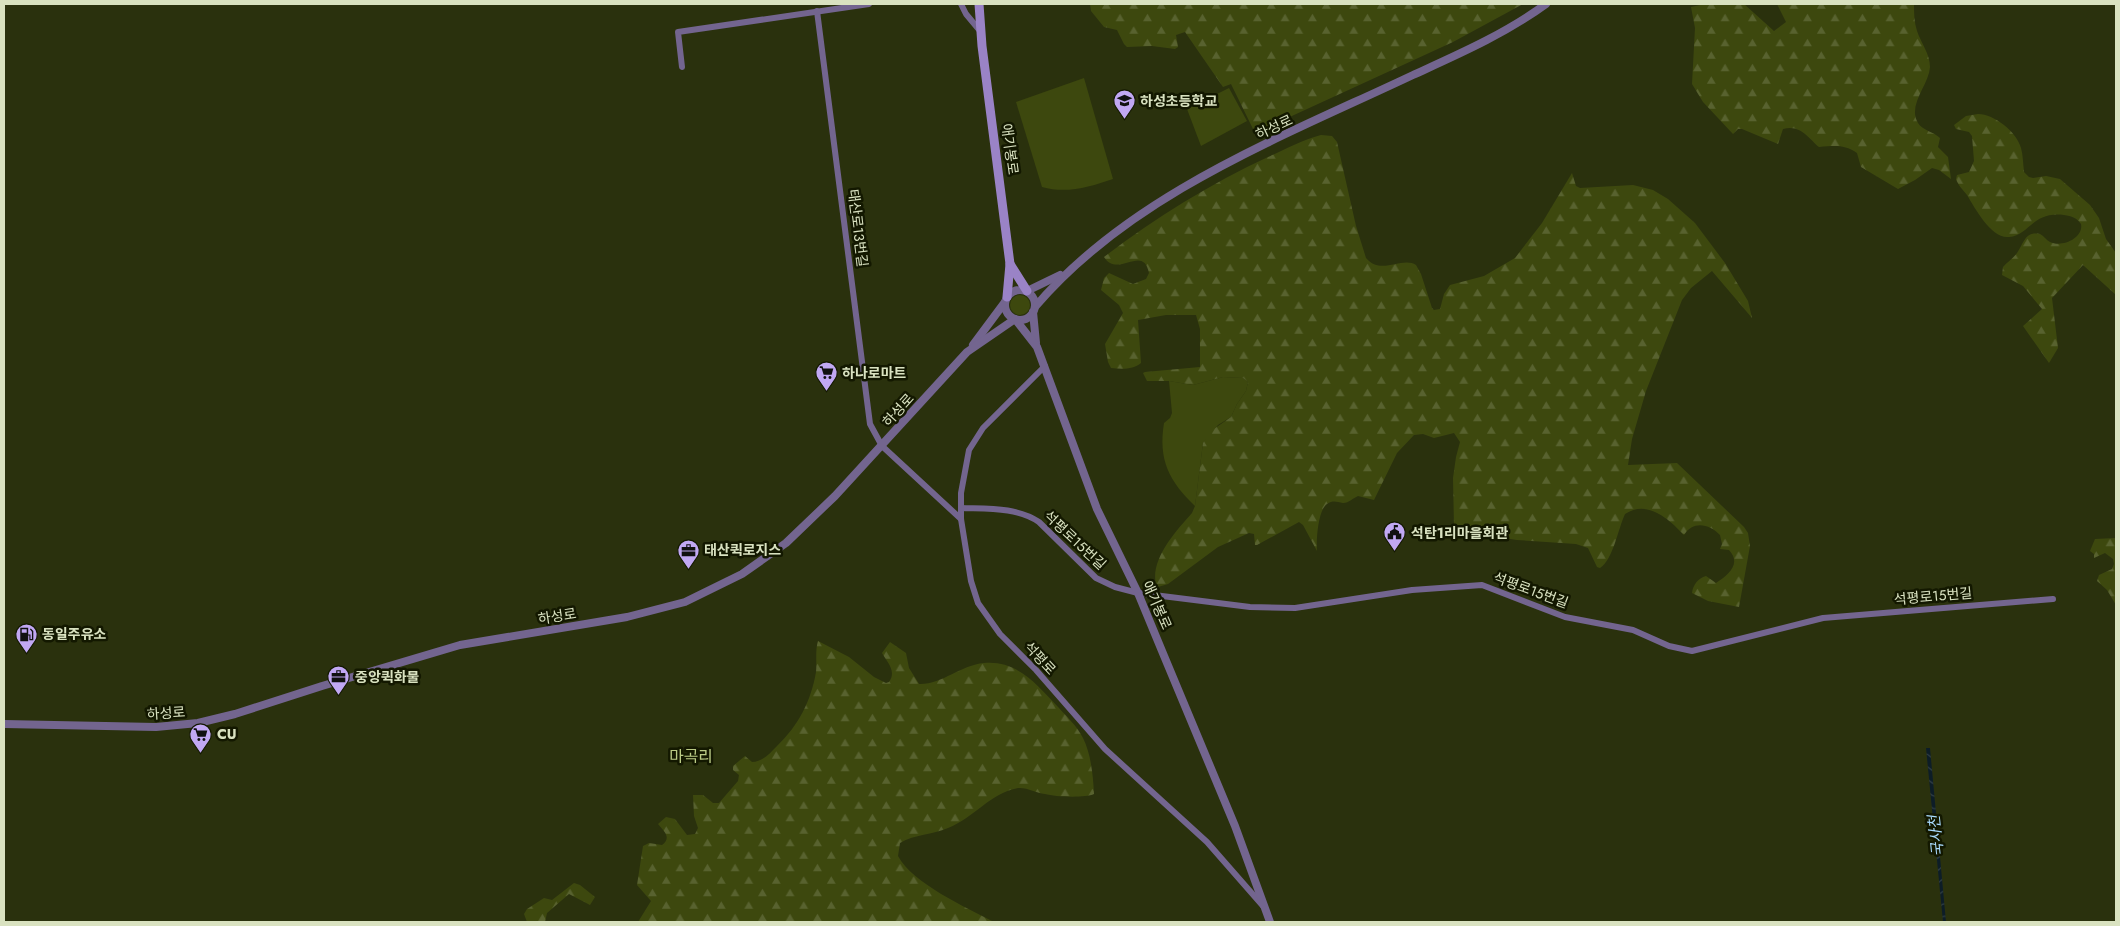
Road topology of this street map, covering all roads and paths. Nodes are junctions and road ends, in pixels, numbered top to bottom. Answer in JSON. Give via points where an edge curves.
{"nodes":[{"id":1,"x":869,"y":4,"type":"edge"},
{"id":2,"x":961,"y":4,"type":"edge"},
{"id":3,"x":979,"y":4,"type":"edge"},
{"id":4,"x":1546,"y":4,"type":"edge"},
{"id":5,"x":816,"y":11,"type":"junction"},
{"id":6,"x":981,"y":32,"type":"junction"},
{"id":7,"x":682,"y":67,"type":"dead end"},
{"id":8,"x":1010,"y":264,"type":"junction"},
{"id":9,"x":1066,"y":272,"type":"junction"},
{"id":10,"x":1027,"y":291,"type":"junction"},
{"id":11,"x":1006,"y":300,"type":"junction"},
{"id":12,"x":1034,"y":310,"type":"junction"},
{"id":13,"x":1015,"y":319,"type":"junction"},
{"id":14,"x":1037,"y":347,"type":"junction"},
{"id":15,"x":967,"y":352,"type":"junction"},
{"id":16,"x":1045,"y":366,"type":"junction"},
{"id":17,"x":882,"y":446,"type":"junction"},
{"id":18,"x":961,"y":508,"type":"junction"},
{"id":19,"x":961,"y":519,"type":"junction"},
{"id":20,"x":1138,"y":593,"type":"junction"},
{"id":21,"x":2053,"y":599,"type":"dead end"},
{"id":22,"x":4,"y":724,"type":"edge"},
{"id":23,"x":1265,"y":909,"type":"junction"},
{"id":24,"x":1270,"y":922,"type":"edge"}],
"edges":[{"from":1,"to":5,"type":"street"},
{"from":2,"to":6,"type":"street"},
{"from":3,"to":6,"type":"main road","name":"애기봉로"},
{"from":4,"to":9,"type":"street","name":"하성로","via":[[1499,34],[1190,184],[1127,224]]},
{"from":5,"to":7,"type":"street","via":[[678,32]]},
{"from":5,"to":17,"type":"street","name":"태산로13번길","via":[[870,424]]},
{"from":6,"to":8,"type":"main road","name":"애기봉로"},
{"from":8,"to":10,"type":"main road"},
{"from":8,"to":11,"type":"main road","name":"애기봉로"},
{"from":9,"to":10,"type":"street"},
{"from":9,"to":12,"type":"street","name":"하성로"},
{"from":10,"to":11,"type":"street","via":[[1014,291]]},
{"from":10,"to":12,"type":"street","via":[[1034,298]]},
{"from":11,"to":13,"type":"street","via":[[1007,312]]},
{"from":11,"to":15,"type":"street"},
{"from":12,"to":13,"type":"street","via":[[1026,319]]},
{"from":12,"to":14,"type":"street"},
{"from":13,"to":14,"type":"street","name":"애기봉로"},
{"from":13,"to":15,"type":"street","name":"하성로"},
{"from":14,"to":16,"type":"street","name":"애기봉로"},
{"from":15,"to":17,"type":"street","name":"하성로"},
{"from":16,"to":18,"type":"street","name":"석평로","via":[[974,440],[965,464]]},
{"from":16,"to":20,"type":"street","name":"애기봉로","via":[[1097,510]]},
{"from":17,"to":19,"type":"street","name":"태산로13번길"},
{"from":17,"to":22,"type":"street","name":"하성로","via":[[835,496],[770,556],[728,581],[678,604],[627,617],[460,645],[198,723],[156,727]]},
{"from":18,"to":19,"type":"street","name":"석평로"},
{"from":18,"to":20,"type":"street","name":"석평로15번길","via":[[1017,512],[1029,516],[1096,578]]},
{"from":19,"to":23,"type":"street","name":"석평로","via":[[971,581],[987,618],[1105,749],[1207,842]]},
{"from":20,"to":21,"type":"street","name":"석평로15번길","via":[[1250,607],[1295,608],[1429,588],[1482,585],[1565,617],[1633,630],[1669,646],[1692,651],[1823,618]]},
{"from":20,"to":23,"type":"street","name":"애기봉로","via":[[1235,826]]},
{"from":23,"to":24,"type":"street","name":"석평로"}]}
